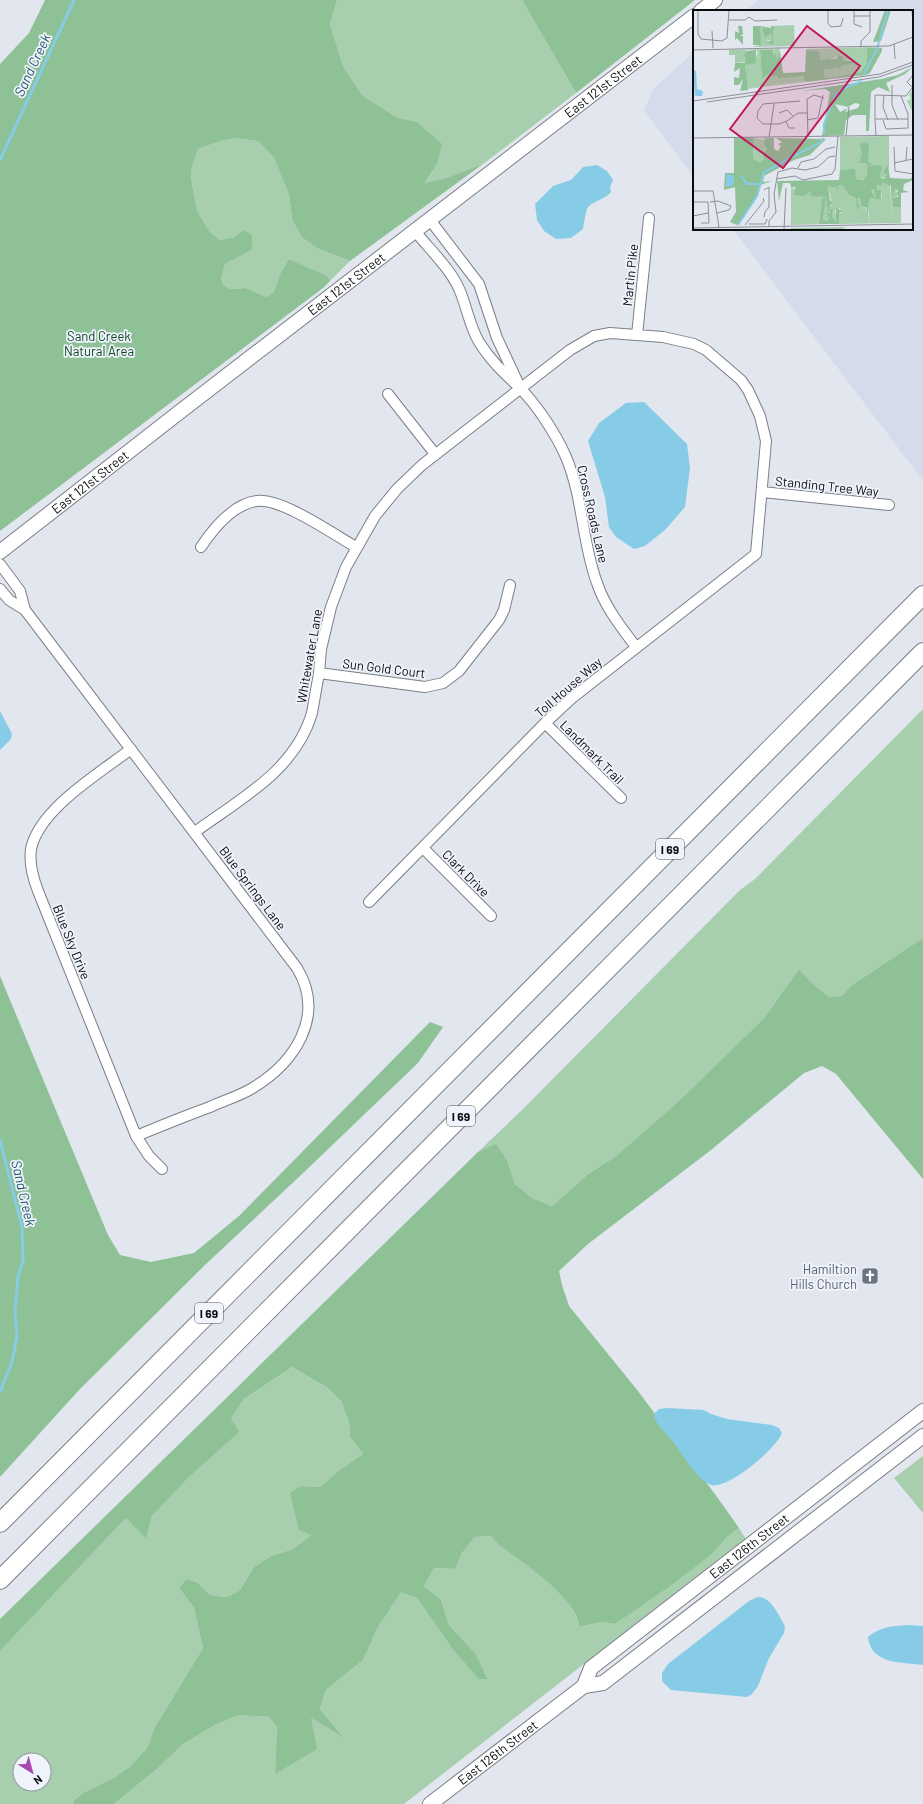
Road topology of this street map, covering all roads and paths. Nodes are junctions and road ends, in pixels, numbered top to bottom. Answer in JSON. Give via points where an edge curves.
{"nodes":[{"id":1,"x":715,"y":0,"type":"edge"},
{"id":2,"x":702,"y":10,"type":"edge"},
{"id":3,"x":693,"y":17,"type":"edge"},
{"id":4,"x":649,"y":218,"type":"dead end"},
{"id":5,"x":430,"y":220,"type":"junction"},
{"id":6,"x":415,"y":231,"type":"junction"},
{"id":7,"x":637,"y":335,"type":"junction"},
{"id":8,"x":520,"y":388,"type":"junction"},
{"id":9,"x":388,"y":394,"type":"dead end"},
{"id":10,"x":435,"y":454,"type":"junction"},
{"id":11,"x":762,"y":492,"type":"junction"},
{"id":12,"x":889,"y":505,"type":"dead end"},
{"id":13,"x":201,"y":547,"type":"dead end"},
{"id":14,"x":356,"y":547,"type":"junction"},
{"id":15,"x":0,"y":552,"type":"edge"},
{"id":16,"x":0,"y":564,"type":"edge"},
{"id":17,"x":510,"y":585,"type":"dead end"},
{"id":18,"x":0,"y":589,"type":"edge"},
{"id":19,"x":923,"y":595,"type":"edge"},
{"id":20,"x":25,"y":610,"type":"junction"},
{"id":21,"x":636,"y":648,"type":"junction"},
{"id":22,"x":923,"y":652,"type":"edge"},
{"id":23,"x":319,"y":673,"type":"junction"},
{"id":24,"x":545,"y":724,"type":"junction"},
{"id":25,"x":131,"y":749,"type":"junction"},
{"id":26,"x":621,"y":798,"type":"dead end"},
{"id":27,"x":195,"y":832,"type":"junction"},
{"id":28,"x":423,"y":848,"type":"junction"},
{"id":29,"x":369,"y":902,"type":"dead end"},
{"id":30,"x":491,"y":916,"type":"dead end"},
{"id":31,"x":136,"y":1136,"type":"junction"},
{"id":32,"x":162,"y":1169,"type":"dead end"},
{"id":33,"x":923,"y":1411,"type":"edge"},
{"id":34,"x":923,"y":1436,"type":"edge"},
{"id":35,"x":0,"y":1522,"type":"edge"},
{"id":36,"x":0,"y":1580,"type":"edge"},
{"id":37,"x":584,"y":1686,"type":"junction"},
{"id":38,"x":430,"y":1804,"type":"edge"}],
"edges":[{"from":1,"to":2,"type":"main road"},
{"from":3,"to":5,"type":"main road","name":"East 121st Street"},
{"from":4,"to":7,"type":"street","name":"Martin Pike"},
{"from":5,"to":6,"type":"main road","name":"East 121st Street"},
{"from":5,"to":8,"type":"street","name":"Cross Roads Lane","via":[[479,284],[497,338]]},
{"from":6,"to":8,"type":"street","name":"Cross Roads Lane","via":[[451,275],[460,291],[478,341],[495,365]]},
{"from":6,"to":15,"type":"main road","name":"East 121st Street"},
{"from":7,"to":8,"type":"street","name":"Whitewater Lane","via":[[610,333],[594,336],[570,350]]},
{"from":7,"to":11,"type":"street","name":"Toll House Way","via":[[663,337],[694,344],[715,356],[741,380],[754,401],[764,427],[766,441]]},
{"from":8,"to":10,"type":"street","name":"Whitewater Lane"},
{"from":8,"to":21,"type":"street","name":"Cross Roads Lane","via":[[546,422],[566,458],[572,474],[596,582],[612,613]]},
{"from":9,"to":10,"type":"street"},
{"from":10,"to":14,"type":"street","name":"Whitewater Lane","via":[[390,497]]},
{"from":11,"to":12,"type":"street","name":"Standing Tree Way"},
{"from":11,"to":21,"type":"street","name":"Toll House Way","via":[[756,554]]},
{"from":13,"to":14,"type":"street","via":[[214,529],[234,511],[248,503],[266,501],[286,507]]},
{"from":14,"to":23,"type":"street","name":"Whitewater Lane","via":[[331,607],[321,650]]},
{"from":16,"to":20,"type":"street","name":"Blue Springs Lane","via":[[20,591]]},
{"from":17,"to":23,"type":"street","name":"Sun Gold Court","via":[[499,620],[459,671],[443,683],[425,687]]},
{"from":18,"to":20,"type":"street","name":"Blue Springs Lane","via":[[9,600]]},
{"from":19,"to":35,"type":"highway","number":"I 69"},
{"from":20,"to":25,"type":"street","name":"Blue Springs Lane"},
{"from":21,"to":24,"type":"street","name":"Toll House Way","via":[[585,687]]},
{"from":22,"to":36,"type":"highway","number":"I 69"},
{"from":23,"to":27,"type":"street","name":"Whitewater Lane","via":[[309,724],[292,754],[268,779]]},
{"from":24,"to":26,"type":"street","name":"Landmark Trail"},
{"from":24,"to":28,"type":"street","name":"Toll House Way"},
{"from":25,"to":27,"type":"street","name":"Blue Springs Lane"},
{"from":25,"to":31,"type":"street","name":"Blue Sky Drive","via":[[52,811],[38,832],[31,849],[31,865],[38,891]]},
{"from":27,"to":31,"type":"street","name":"Blue Springs Lane","via":[[297,968],[306,987],[309,1013],[306,1028],[295,1048],[262,1081],[235,1096]]},
{"from":28,"to":29,"type":"street","name":"Toll House Way"},
{"from":28,"to":30,"type":"street","name":"Clark Drive"},
{"from":31,"to":32,"type":"street","name":"Blue Sky Drive"},
{"from":33,"to":37,"type":"main road","name":"East 126th Street","via":[[590,1668]]},
{"from":34,"to":37,"type":"main road","name":"East 126th Street","via":[[604,1683]]},
{"from":37,"to":38,"type":"main road","name":"East 126th Street"}]}
